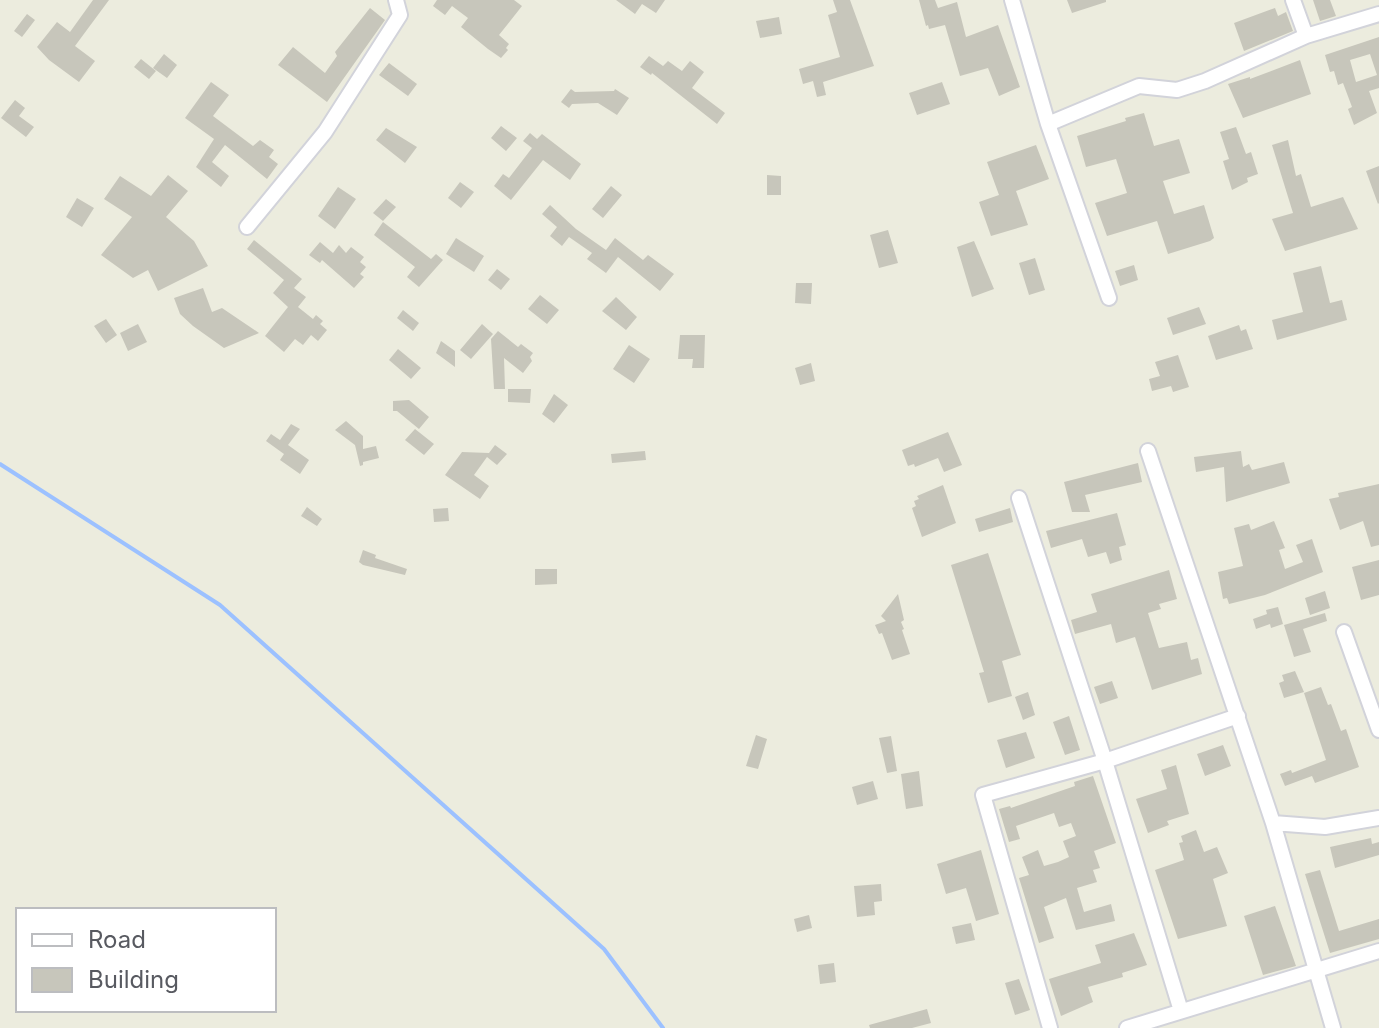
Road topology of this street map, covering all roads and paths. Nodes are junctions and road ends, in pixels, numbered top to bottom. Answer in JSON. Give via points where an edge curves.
{"nodes":[{"id":1,"x":396,"y":0,"type":"edge"},
{"id":2,"x":1012,"y":0,"type":"edge"},
{"id":3,"x":1293,"y":0,"type":"edge"},
{"id":4,"x":1379,"y":14,"type":"edge"},
{"id":5,"x":1306,"y":36,"type":"junction"},
{"id":6,"x":1048,"y":124,"type":"junction"},
{"id":7,"x":247,"y":227,"type":"dead end"},
{"id":8,"x":1109,"y":298,"type":"dead end"},
{"id":9,"x":1148,"y":451,"type":"dead end"},
{"id":10,"x":1019,"y":498,"type":"dead end"},
{"id":11,"x":1344,"y":632,"type":"dead end"},
{"id":12,"x":1238,"y":716,"type":"junction"},
{"id":13,"x":1379,"y":730,"type":"edge"},
{"id":14,"x":1105,"y":761,"type":"junction"},
{"id":15,"x":1379,"y":818,"type":"edge"},
{"id":16,"x":1273,"y":823,"type":"junction"},
{"id":17,"x":1379,"y":951,"type":"edge"},
{"id":18,"x":1314,"y":969,"type":"junction"},
{"id":19,"x":1181,"y":1011,"type":"junction"},
{"id":20,"x":1050,"y":1028,"type":"edge"},
{"id":21,"x":1127,"y":1028,"type":"edge"},
{"id":22,"x":1333,"y":1028,"type":"edge"}],
"edges":[{"from":1,"to":7,"type":"street","via":[[400,15],[325,132]]},
{"from":2,"to":6,"type":"street"},
{"from":3,"to":5,"type":"street"},
{"from":4,"to":5,"type":"street"},
{"from":5,"to":6,"type":"street","via":[[1205,81],[1177,90],[1139,86]]},
{"from":6,"to":8,"type":"street"},
{"from":9,"to":12,"type":"street"},
{"from":10,"to":14,"type":"street"},
{"from":11,"to":13,"type":"street"},
{"from":12,"to":14,"type":"street"},
{"from":12,"to":16,"type":"street"},
{"from":14,"to":19,"type":"street"},
{"from":14,"to":20,"type":"street","via":[[983,795]]},
{"from":15,"to":16,"type":"street","via":[[1325,827]]},
{"from":16,"to":18,"type":"street"},
{"from":17,"to":18,"type":"street"},
{"from":18,"to":19,"type":"street"},
{"from":18,"to":22,"type":"street"},
{"from":19,"to":21,"type":"street"}]}
